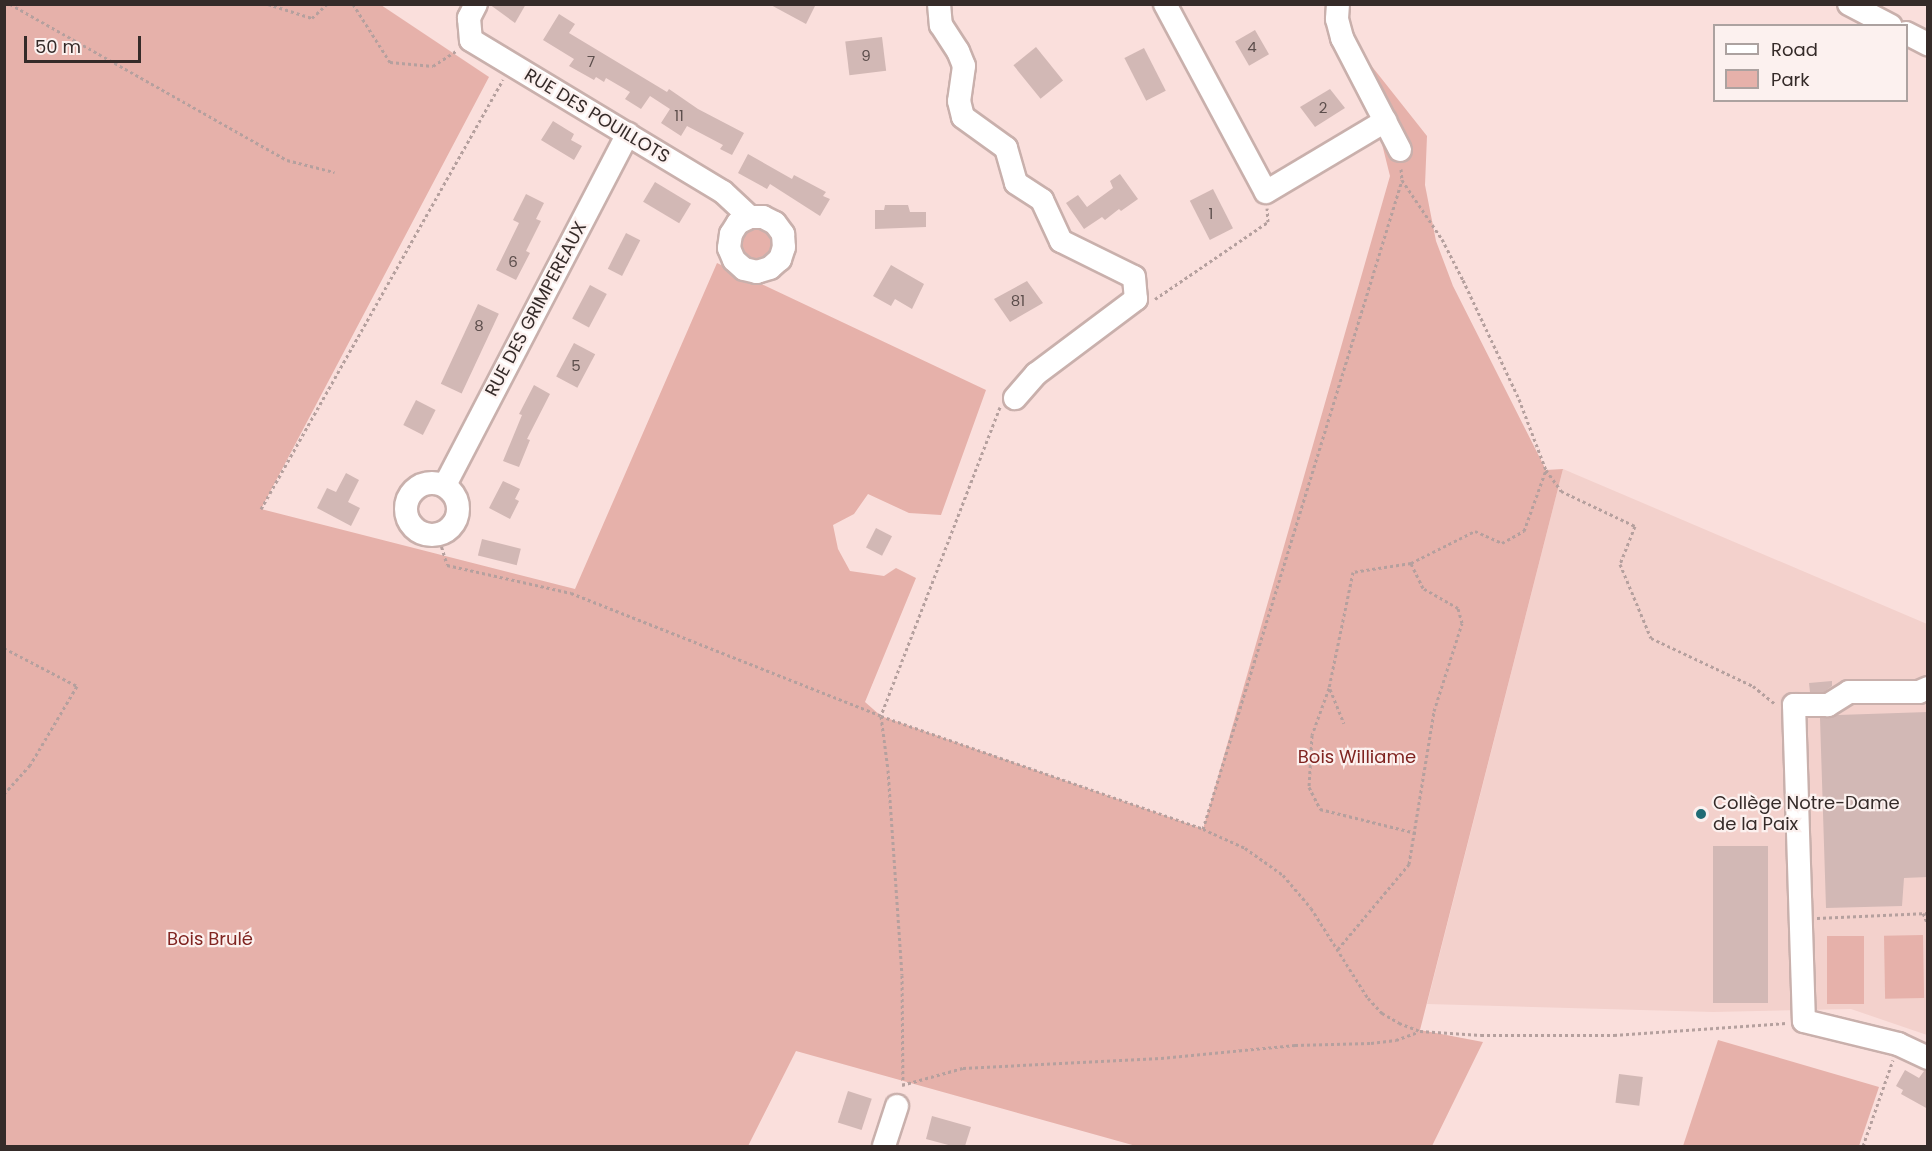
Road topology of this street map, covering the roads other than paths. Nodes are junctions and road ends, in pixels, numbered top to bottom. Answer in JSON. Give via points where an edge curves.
{"nodes":[{"id":1,"x":476,"y":4,"type":"edge"},
{"id":2,"x":939,"y":4,"type":"edge"},
{"id":3,"x":1165,"y":4,"type":"edge"},
{"id":4,"x":1338,"y":4,"type":"edge"},
{"id":5,"x":1849,"y":4,"type":"edge"},
{"id":6,"x":1887,"y":24,"type":"edge"},
{"id":7,"x":1908,"y":34,"type":"edge"},
{"id":8,"x":1928,"y":44,"type":"edge"},
{"id":9,"x":1385,"y":121,"type":"junction"},
{"id":10,"x":628,"y":134,"type":"junction"},
{"id":11,"x":1400,"y":150,"type":"road end"},
{"id":12,"x":750,"y":217,"type":"dead end"},
{"id":13,"x":1015,"y":398,"type":"road end"},
{"id":14,"x":445,"y":485,"type":"junction"},
{"id":15,"x":1928,"y":688,"type":"edge"},
{"id":16,"x":1928,"y":1058,"type":"edge"},
{"id":17,"x":897,"y":1106,"type":"road end"},
{"id":18,"x":884,"y":1146,"type":"edge"}],
"edges":[{"from":1,"to":10,"type":"street","name":"RUE DES POUILLOTS","via":[[469,18],[471,40]]},
{"from":2,"to":13,"type":"street","via":[[940,25],[964,66],[959,101],[963,117],[1006,148],[1016,183],[1042,200],[1061,241],[1134,277],[1136,299],[1036,374]]},
{"from":3,"to":9,"type":"street","via":[[1266,192]]},
{"from":4,"to":9,"type":"street","via":[[1342,38]]},
{"from":5,"to":6,"type":"street"},
{"from":7,"to":8,"type":"street"},
{"from":9,"to":11,"type":"street"},
{"from":10,"to":12,"type":"street","name":"RUE DES POUILLOTS","via":[[723,192]]},
{"from":10,"to":14,"type":"street","name":"RUE DES GRIMPEREAUX"},
{"from":14,"to":14,"type":"street","via":[[420,485],[410,493],[405,505],[407,518],[425,535],[438,535],[450,529],[457,519],[459,506],[455,494]]},
{"from":15,"to":16,"type":"street","via":[[1919,692],[1849,692],[1828,705],[1794,705],[1804,1021],[1898,1044]]},
{"from":17,"to":18,"type":"street"}]}
